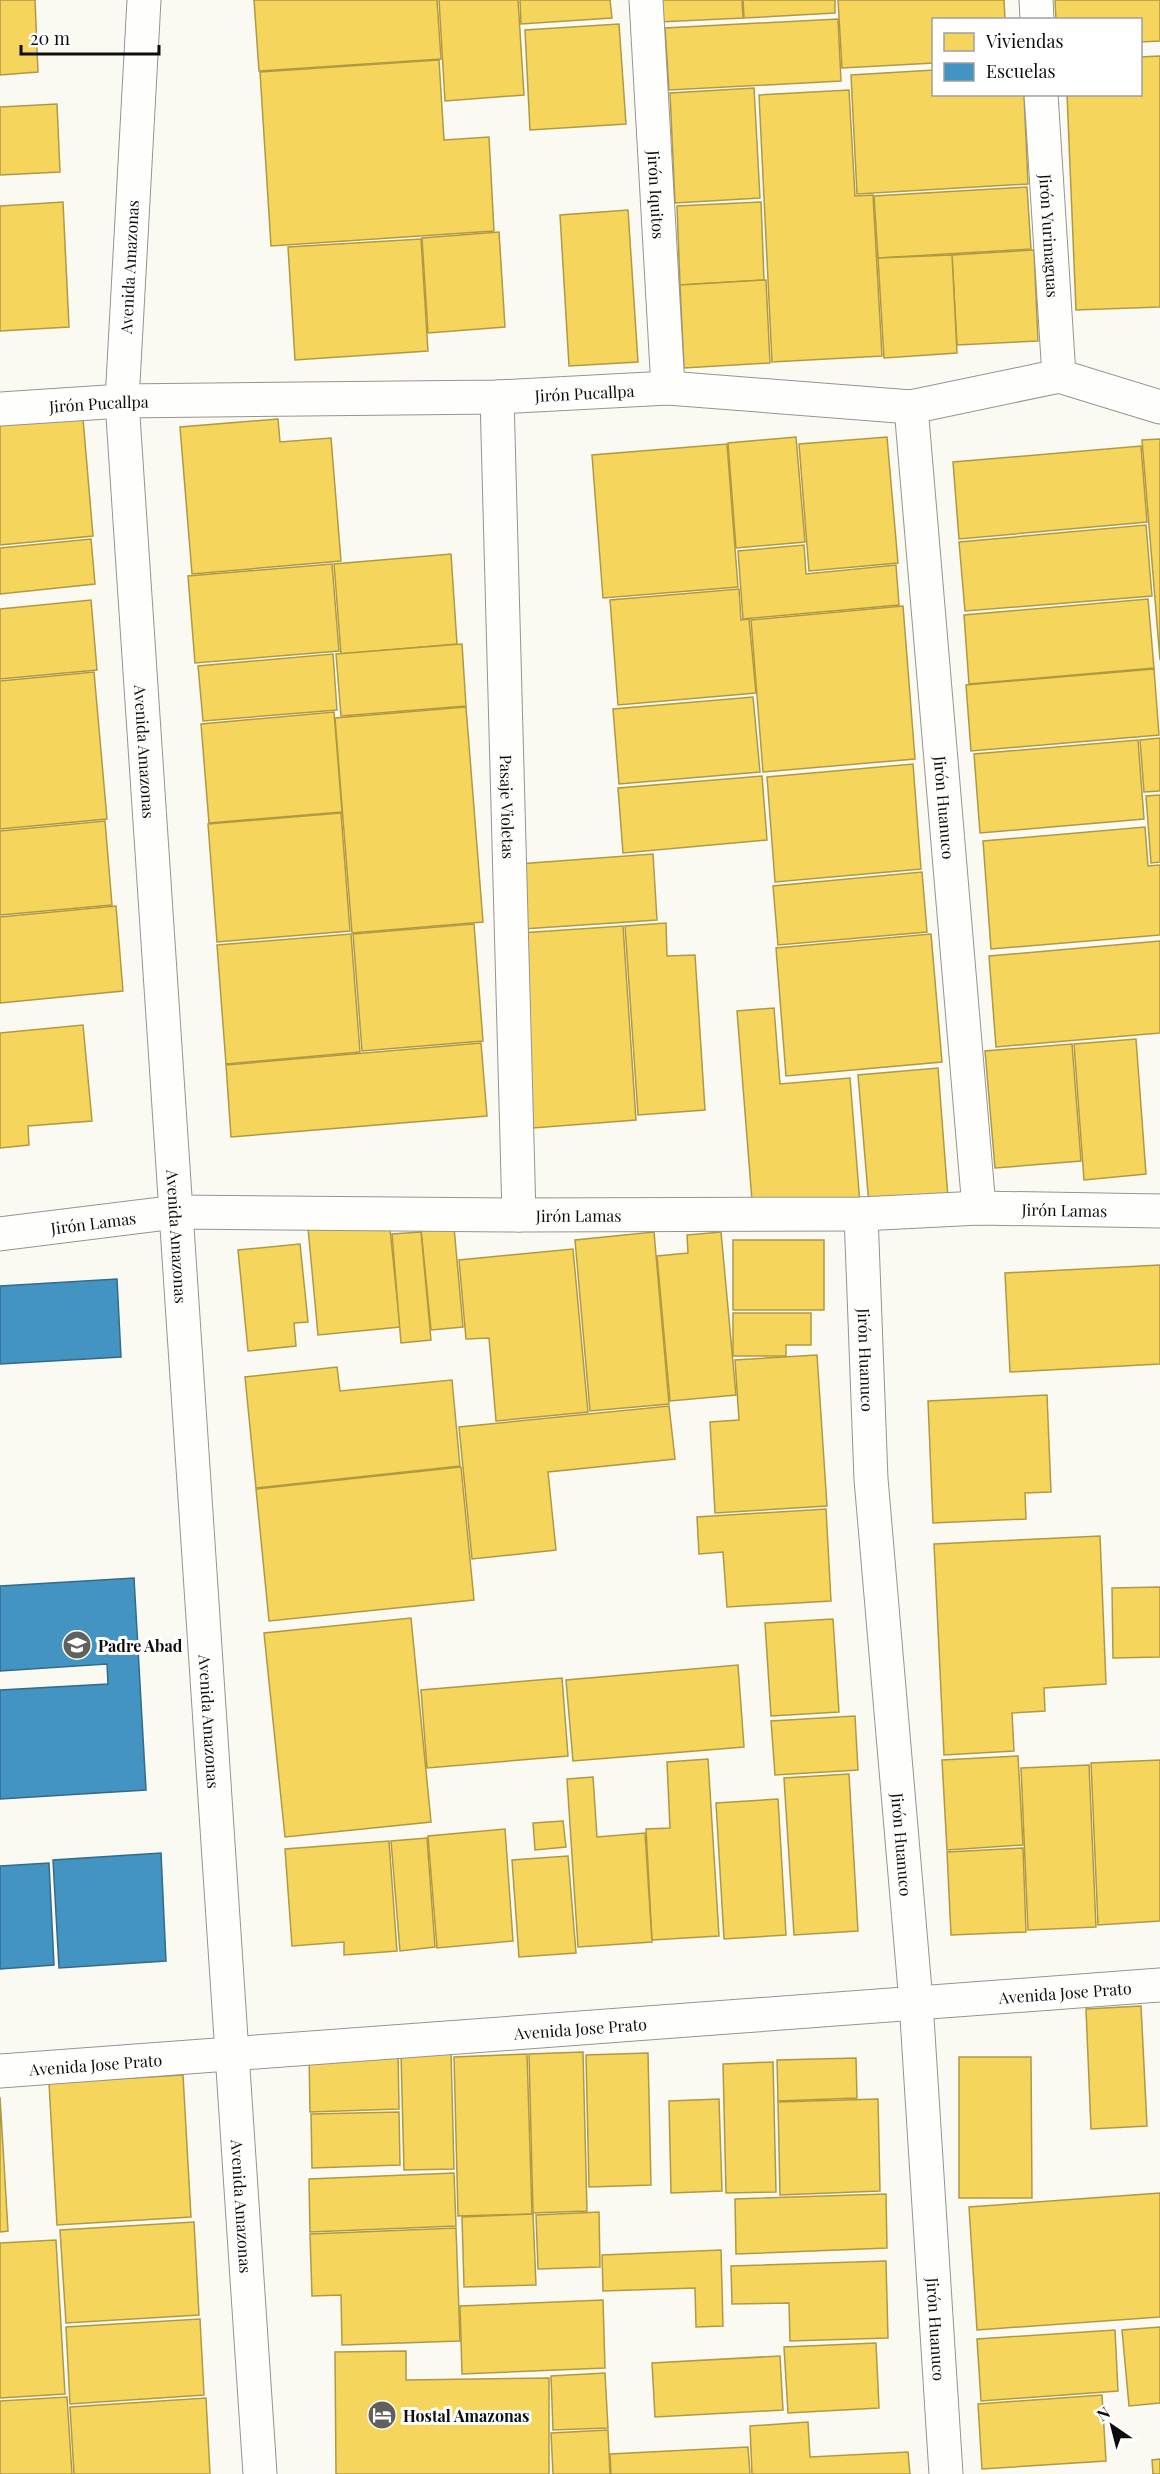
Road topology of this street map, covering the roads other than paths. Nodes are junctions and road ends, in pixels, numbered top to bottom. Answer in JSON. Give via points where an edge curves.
{"nodes":[{"id":1,"x":144,"y":0,"type":"edge"},
{"id":2,"x":646,"y":0,"type":"edge"},
{"id":3,"x":1036,"y":0,"type":"edge"},
{"id":4,"x":1037,"y":18,"type":"edge"},
{"id":5,"x":1041,"y":96,"type":"edge"},
{"id":6,"x":1059,"y":376,"type":"junction"},
{"id":7,"x":668,"y":388,"type":"junction"},
{"id":8,"x":497,"y":397,"type":"junction"},
{"id":9,"x":122,"y":401,"type":"junction"},
{"id":10,"x":911,"y":407,"type":"junction"},
{"id":11,"x":1160,"y":407,"type":"edge"},
{"id":12,"x":0,"y":409,"type":"edge"},
{"id":13,"x":980,"y":1208,"type":"junction"},
{"id":14,"x":1160,"y":1211,"type":"edge"},
{"id":15,"x":176,"y":1212,"type":"junction"},
{"id":16,"x":861,"y":1214,"type":"junction"},
{"id":17,"x":519,"y":1215,"type":"junction"},
{"id":18,"x":0,"y":1234,"type":"edge"},
{"id":19,"x":1154,"y":1988,"type":"edge"},
{"id":20,"x":916,"y":2002,"type":"junction"},
{"id":21,"x":232,"y":2053,"type":"junction"},
{"id":22,"x":0,"y":2071,"type":"edge"},
{"id":23,"x":260,"y":2474,"type":"edge"},
{"id":24,"x":946,"y":2474,"type":"edge"}],
"edges":[{"from":1,"to":9,"type":"street","name":"Avenida Amazonas"},
{"from":2,"to":7,"type":"street","name":"Jirón Iquitos"},
{"from":3,"to":4,"type":"street"},
{"from":5,"to":6,"type":"street","name":"Jirón Yurimaguas"},
{"from":6,"to":10,"type":"street","name":"Jirón Pucallpa"},
{"from":6,"to":11,"type":"street","name":"Jirón Pucallpa"},
{"from":7,"to":8,"type":"street","name":"Jirón Pucallpa"},
{"from":7,"to":10,"type":"street","name":"Jirón Pucallpa"},
{"from":8,"to":9,"type":"street","name":"Jirón Pucallpa"},
{"from":8,"to":17,"type":"street","name":"Pasaje Violetas"},
{"from":9,"to":12,"type":"street","name":"Jirón Pucallpa"},
{"from":9,"to":15,"type":"street","name":"Avenida Amazonas"},
{"from":10,"to":13,"type":"street","name":"Jirón Huanuco"},
{"from":13,"to":14,"type":"street","name":"Jirón Lamas"},
{"from":13,"to":16,"type":"street","name":"Jirón Lamas"},
{"from":15,"to":17,"type":"street","name":"Jirón Lamas"},
{"from":15,"to":18,"type":"street","name":"Jirón Lamas"},
{"from":15,"to":21,"type":"street","name":"Avenida Amazonas"},
{"from":16,"to":17,"type":"street","name":"Jirón Lamas"},
{"from":16,"to":20,"type":"street","name":"Jirón Huanuco","via":[[871,1479]]},
{"from":19,"to":20,"type":"street","name":"Avenida Jose Prato"},
{"from":20,"to":21,"type":"street","name":"Avenida Jose Prato"},
{"from":20,"to":24,"type":"street","name":"Jirón Huanuco"},
{"from":21,"to":22,"type":"street","name":"Avenida Jose Prato"},
{"from":21,"to":23,"type":"street","name":"Avenida Amazonas"}]}
